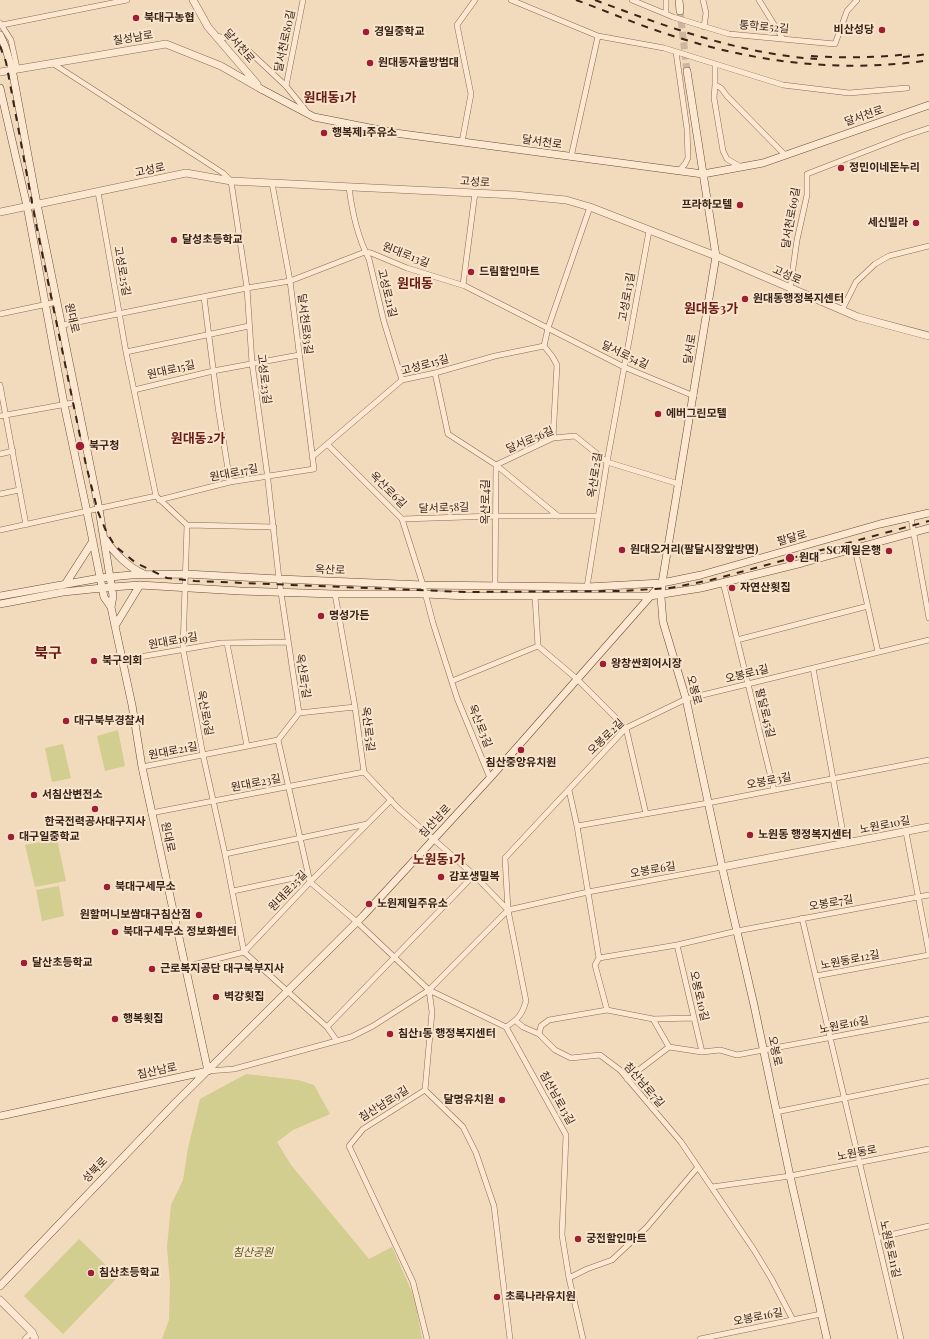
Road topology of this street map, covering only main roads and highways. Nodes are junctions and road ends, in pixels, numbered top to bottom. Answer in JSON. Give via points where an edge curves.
{"nodes":[{"id":1,"x":193,"y":0,"type":"edge"},
{"id":2,"x":678,"y":0,"type":"edge"},
{"id":3,"x":680,"y":11,"type":"tunnel mouth"},
{"id":4,"x":0,"y":36,"type":"edge"},
{"id":5,"x":14,"y":68,"type":"junction"},
{"id":6,"x":687,"y":71,"type":"tunnel mouth"},
{"id":7,"x":0,"y":72,"type":"edge"},
{"id":8,"x":0,"y":88,"type":"edge"},
{"id":9,"x":261,"y":89,"type":"junction"},
{"id":10,"x":929,"y":105,"type":"edge"},
{"id":11,"x":704,"y":174,"type":"junction"},
{"id":12,"x":37,"y":204,"type":"junction"},
{"id":13,"x":27,"y":206,"type":"junction"},
{"id":14,"x":0,"y":212,"type":"edge"},
{"id":15,"x":716,"y":256,"type":"junction"},
{"id":16,"x":929,"y":336,"type":"edge"},
{"id":17,"x":929,"y":513,"type":"edge"},
{"id":18,"x":929,"y":528,"type":"edge"},
{"id":19,"x":104,"y":536,"type":"junction"},
{"id":20,"x":93,"y":540,"type":"junction"},
{"id":21,"x":146,"y":575,"type":"junction"},
{"id":22,"x":110,"y":577,"type":"junction"},
{"id":23,"x":100,"y":578,"type":"junction"},
{"id":24,"x":66,"y":583,"type":"junction"},
{"id":25,"x":662,"y":583,"type":"junction"},
{"id":26,"x":140,"y":585,"type":"junction"},
{"id":27,"x":112,"y":586,"type":"junction"},
{"id":28,"x":102,"y":588,"type":"junction"},
{"id":29,"x":661,"y":594,"type":"junction"},
{"id":30,"x":0,"y":596,"type":"edge"},
{"id":31,"x":650,"y":596,"type":"junction"},
{"id":32,"x":0,"y":604,"type":"edge"},
{"id":33,"x":110,"y":607,"type":"junction"},
{"id":34,"x":115,"y":626,"type":"junction"},
{"id":35,"x":929,"y":828,"type":"edge"},
{"id":36,"x":722,"y":867,"type":"junction"},
{"id":37,"x":208,"y":1071,"type":"junction"},
{"id":38,"x":0,"y":1116,"type":"edge"},
{"id":39,"x":0,"y":1286,"type":"edge"},
{"id":40,"x":0,"y":1300,"type":"edge"},
{"id":41,"x":35,"y":1339,"type":"edge"},
{"id":42,"x":826,"y":1339,"type":"edge"}],
"edges":[{"from":1,"to":9,"type":"main road","name":"달서천로","via":[[208,27]]},
{"from":2,"to":3,"type":"main road"},
{"from":4,"to":5,"type":"main road","name":"원대로"},
{"from":5,"to":7,"type":"main road","name":"칠성남로"},
{"from":5,"to":9,"type":"main road","name":"칠성남로","via":[[166,44],[221,66]]},
{"from":5,"to":12,"type":"main road","name":"원대로"},
{"from":6,"to":11,"type":"main road","name":"달서로"},
{"from":8,"to":13,"type":"main road","name":"원대로"},
{"from":9,"to":11,"type":"main road","name":"달서천로","via":[[314,118],[395,133]]},
{"from":10,"to":11,"type":"main road","name":"달서천로","via":[[764,163]]},
{"from":11,"to":15,"type":"main road","name":"달서로"},
{"from":12,"to":13,"type":"main road","name":"고성로"},
{"from":12,"to":15,"type":"main road","name":"고성로","via":[[186,173],[231,181],[515,195],[566,200],[590,207]]},
{"from":12,"to":19,"type":"main road","name":"원대로"},
{"from":13,"to":14,"type":"main road","name":"고성로"},
{"from":13,"to":20,"type":"main road","name":"원대로","via":[[64,404]]},
{"from":15,"to":16,"type":"main road","name":"고성로","via":[[858,317]]},
{"from":15,"to":25,"type":"main road","name":"달서로"},
{"from":17,"to":25,"type":"main road","name":"팔달로","via":[[880,524],[701,576]]},
{"from":18,"to":29,"type":"main road","via":[[702,588]]},
{"from":19,"to":21,"type":"main road","via":[[113,550],[138,572]]},
{"from":19,"to":22,"type":"main road","name":"원대로"},
{"from":20,"to":23,"type":"main road","name":"원대로"},
{"from":20,"to":24,"type":"main road"},
{"from":21,"to":22,"type":"main road","name":"옥산로"},
{"from":21,"to":25,"type":"main road","name":"옥산로","via":[[186,574],[423,585],[587,587]]},
{"from":22,"to":23,"type":"main road","name":"옥산로"},
{"from":22,"to":27,"type":"main road","name":"원대로"},
{"from":23,"to":24,"type":"main road","name":"옥산로"},
{"from":23,"to":28,"type":"main road","name":"원대로"},
{"from":24,"to":30,"type":"main road","name":"옥산로"},
{"from":25,"to":29,"type":"main road","name":"오봉로"},
{"from":25,"to":31,"type":"main road","name":"침산남로"},
{"from":26,"to":27,"type":"main road"},
{"from":26,"to":31,"type":"main road","via":[[335,594]]},
{"from":26,"to":34,"type":"main road"},
{"from":27,"to":28,"type":"main road"},
{"from":27,"to":33,"type":"main road","name":"원대로"},
{"from":28,"to":32,"type":"main road","via":[[63,592]]},
{"from":28,"to":33,"type":"main road","name":"원대로"},
{"from":29,"to":31,"type":"main road"},
{"from":29,"to":36,"type":"main road","name":"오봉로","via":[[663,622],[686,699]]},
{"from":31,"to":37,"type":"main road","name":"침산남로","via":[[433,840],[356,922]]},
{"from":33,"to":34,"type":"main road","name":"원대로"},
{"from":34,"to":37,"type":"main road","name":"원대로","via":[[151,814]]},
{"from":35,"to":36,"type":"main road","name":"노원로10길"},
{"from":36,"to":42,"type":"main road","name":"오봉로"},
{"from":37,"to":38,"type":"main road","name":"침산남로"},
{"from":37,"to":39,"type":"main road","name":"성북로"},
{"from":40,"to":41,"type":"main road","via":[[32,1332]]}]}
